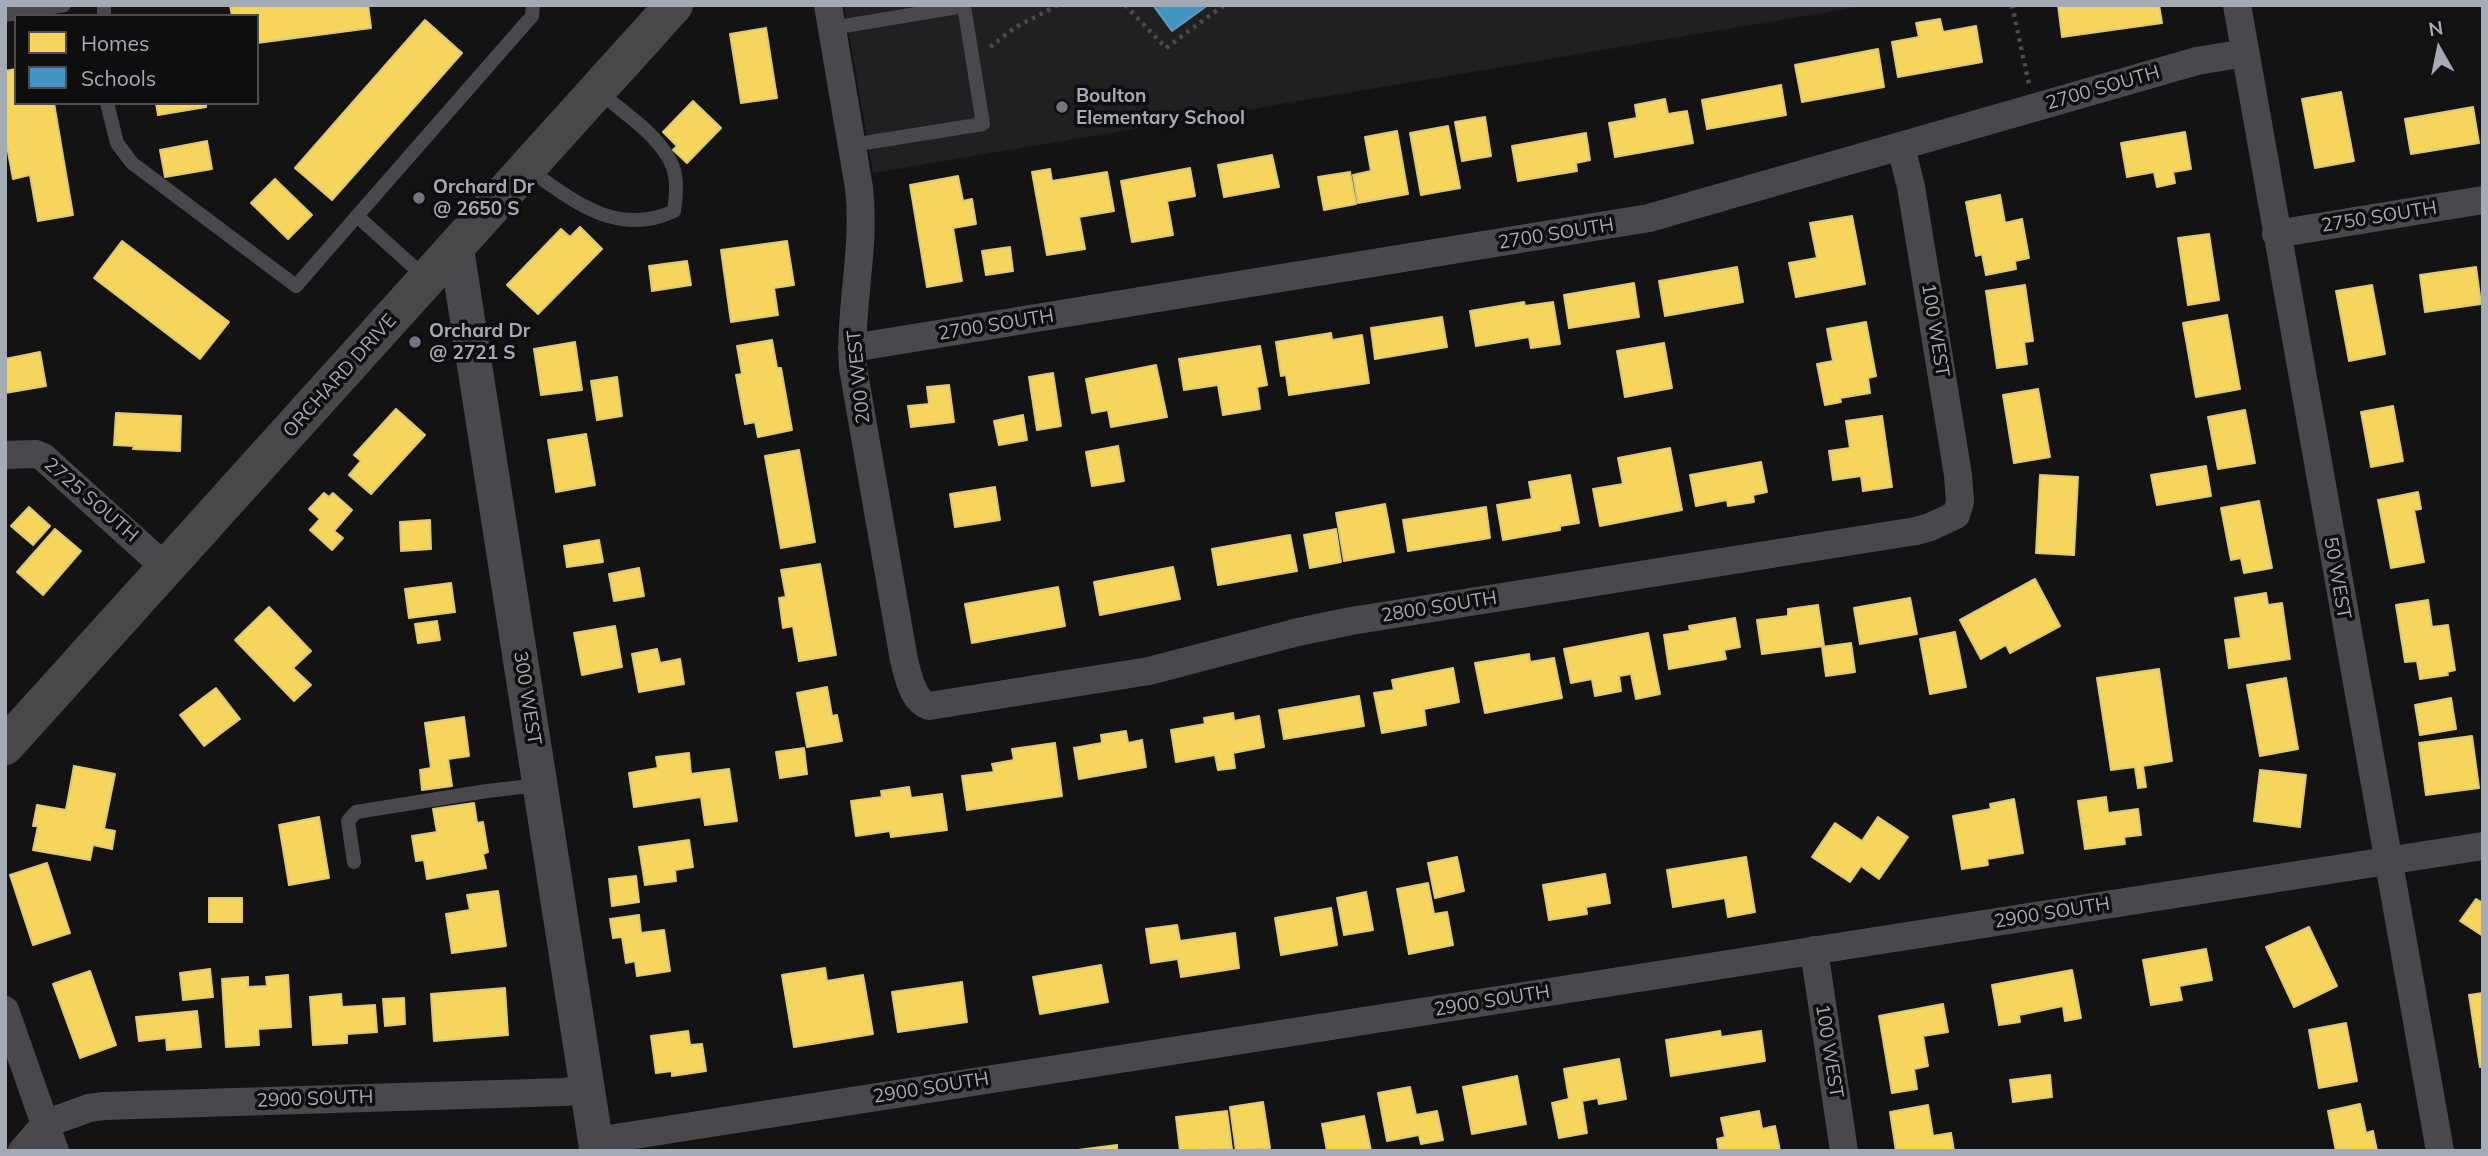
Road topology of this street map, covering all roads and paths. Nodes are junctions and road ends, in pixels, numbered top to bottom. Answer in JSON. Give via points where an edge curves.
{"nodes":[{"id":1,"x":64,"y":5,"type":"edge"},
{"id":2,"x":533,"y":5,"type":"edge"},
{"id":3,"x":674,"y":5,"type":"edge"},
{"id":4,"x":1058,"y":5,"type":"edge"},
{"id":5,"x":1125,"y":5,"type":"edge"},
{"id":6,"x":1224,"y":5,"type":"edge"},
{"id":7,"x":2012,"y":5,"type":"edge"},
{"id":8,"x":2237,"y":5,"type":"edge"},
{"id":9,"x":5,"y":15,"type":"edge"},
{"id":10,"x":830,"y":16,"type":"edge"},
{"id":11,"x":988,"y":49,"type":"dead end"},
{"id":12,"x":2245,"y":53,"type":"junction"},
{"id":13,"x":2029,"y":85,"type":"dead end"},
{"id":14,"x":597,"y":90,"type":"junction"},
{"id":15,"x":108,"y":105,"type":"edge"},
{"id":16,"x":852,"y":145,"type":"junction"},
{"id":17,"x":1901,"y":147,"type":"junction"},
{"id":18,"x":526,"y":169,"type":"junction"},
{"id":19,"x":2483,"y":200,"type":"edge"},
{"id":20,"x":357,"y":216,"type":"junction"},
{"id":21,"x":2276,"y":234,"type":"junction"},
{"id":22,"x":456,"y":246,"type":"junction"},
{"id":23,"x":427,"y":279,"type":"junction"},
{"id":24,"x":852,"y":348,"type":"junction"},
{"id":25,"x":5,"y":455,"type":"edge"},
{"id":26,"x":1956,"y":514,"type":"joint"},
{"id":27,"x":166,"y":568,"type":"junction"},
{"id":28,"x":922,"y":703,"type":"joint"},
{"id":29,"x":5,"y":746,"type":"edge"},
{"id":30,"x":540,"y":785,"type":"junction"},
{"id":31,"x":2483,"y":846,"type":"edge"},
{"id":32,"x":2387,"y":861,"type":"junction"},
{"id":33,"x":354,"y":862,"type":"dead end"},
{"id":34,"x":1814,"y":950,"type":"junction"},
{"id":35,"x":5,"y":1010,"type":"edge"},
{"id":36,"x":588,"y":1089,"type":"junction"},
{"id":37,"x":46,"y":1124,"type":"junction"},
{"id":38,"x":597,"y":1146,"type":"edge"},
{"id":39,"x":22,"y":1151,"type":"edge"},
{"id":40,"x":55,"y":1151,"type":"edge"},
{"id":41,"x":1844,"y":1151,"type":"edge"},
{"id":42,"x":2440,"y":1151,"type":"edge"}],
"edges":[{"from":1,"to":9,"type":"lane"},
{"from":2,"to":20,"type":"lane","via":[[532,16]]},
{"from":3,"to":14,"type":"main road","name":"ORCHARD DRIVE"},
{"from":4,"to":11,"type":"path","via":[[1014,28]]},
{"from":5,"to":6,"type":"path","via":[[1166,48]]},
{"from":7,"to":13,"type":"path"},
{"from":8,"to":12,"type":"street","name":"50 WEST"},
{"from":10,"to":16,"type":"street","name":"200 WEST"},
{"from":10,"to":16,"type":"lane","via":[[964,6],[970,40],[983,124]]},
{"from":12,"to":17,"type":"street","name":"2700 SOUTH","via":[[2197,61]]},
{"from":12,"to":21,"type":"street","name":"50 WEST"},
{"from":14,"to":18,"type":"main road","name":"ORCHARD DRIVE"},
{"from":14,"to":18,"type":"lane","via":[[658,145],[673,168],[674,211],[655,220],[598,214]]},
{"from":15,"to":20,"type":"lane","via":[[117,143],[132,163],[296,286]]},
{"from":16,"to":24,"type":"street","name":"200 WEST","via":[[862,217]]},
{"from":17,"to":24,"type":"street","name":"2700 SOUTH","via":[[1649,218]]},
{"from":17,"to":26,"type":"street","name":"100 WEST","via":[[1958,475]]},
{"from":18,"to":22,"type":"main road","name":"ORCHARD DRIVE"},
{"from":19,"to":21,"type":"street","name":"2750 SOUTH"},
{"from":20,"to":23,"type":"lane"},
{"from":21,"to":32,"type":"street","name":"50 WEST"},
{"from":22,"to":23,"type":"main road","name":"ORCHARD DRIVE"},
{"from":22,"to":30,"type":"street","name":"300 WEST"},
{"from":23,"to":27,"type":"main road","name":"ORCHARD DRIVE"},
{"from":24,"to":28,"type":"street","name":"200 WEST","via":[[904,660]]},
{"from":25,"to":27,"type":"street","name":"2725 SOUTH","via":[[43,457]]},
{"from":26,"to":28,"type":"street","name":"2800 SOUTH","via":[[1916,531],[1311,629],[1149,671],[938,706]]},
{"from":27,"to":29,"type":"main road","name":"ORCHARD DRIVE"},
{"from":30,"to":33,"type":"lane","via":[[356,812],[348,821]]},
{"from":30,"to":36,"type":"street","name":"300 WEST"},
{"from":31,"to":32,"type":"street","name":"2900 SOUTH"},
{"from":32,"to":34,"type":"street","name":"2900 SOUTH"},
{"from":32,"to":42,"type":"street","name":"50 WEST"},
{"from":34,"to":38,"type":"street","name":"2900 SOUTH"},
{"from":34,"to":41,"type":"street","name":"100 WEST"},
{"from":35,"to":37,"type":"street"},
{"from":36,"to":37,"type":"street","name":"2900 SOUTH","via":[[117,1104],[89,1108]]},
{"from":36,"to":38,"type":"street","name":"300 WEST"},
{"from":37,"to":39,"type":"street"},
{"from":37,"to":40,"type":"street"}]}
